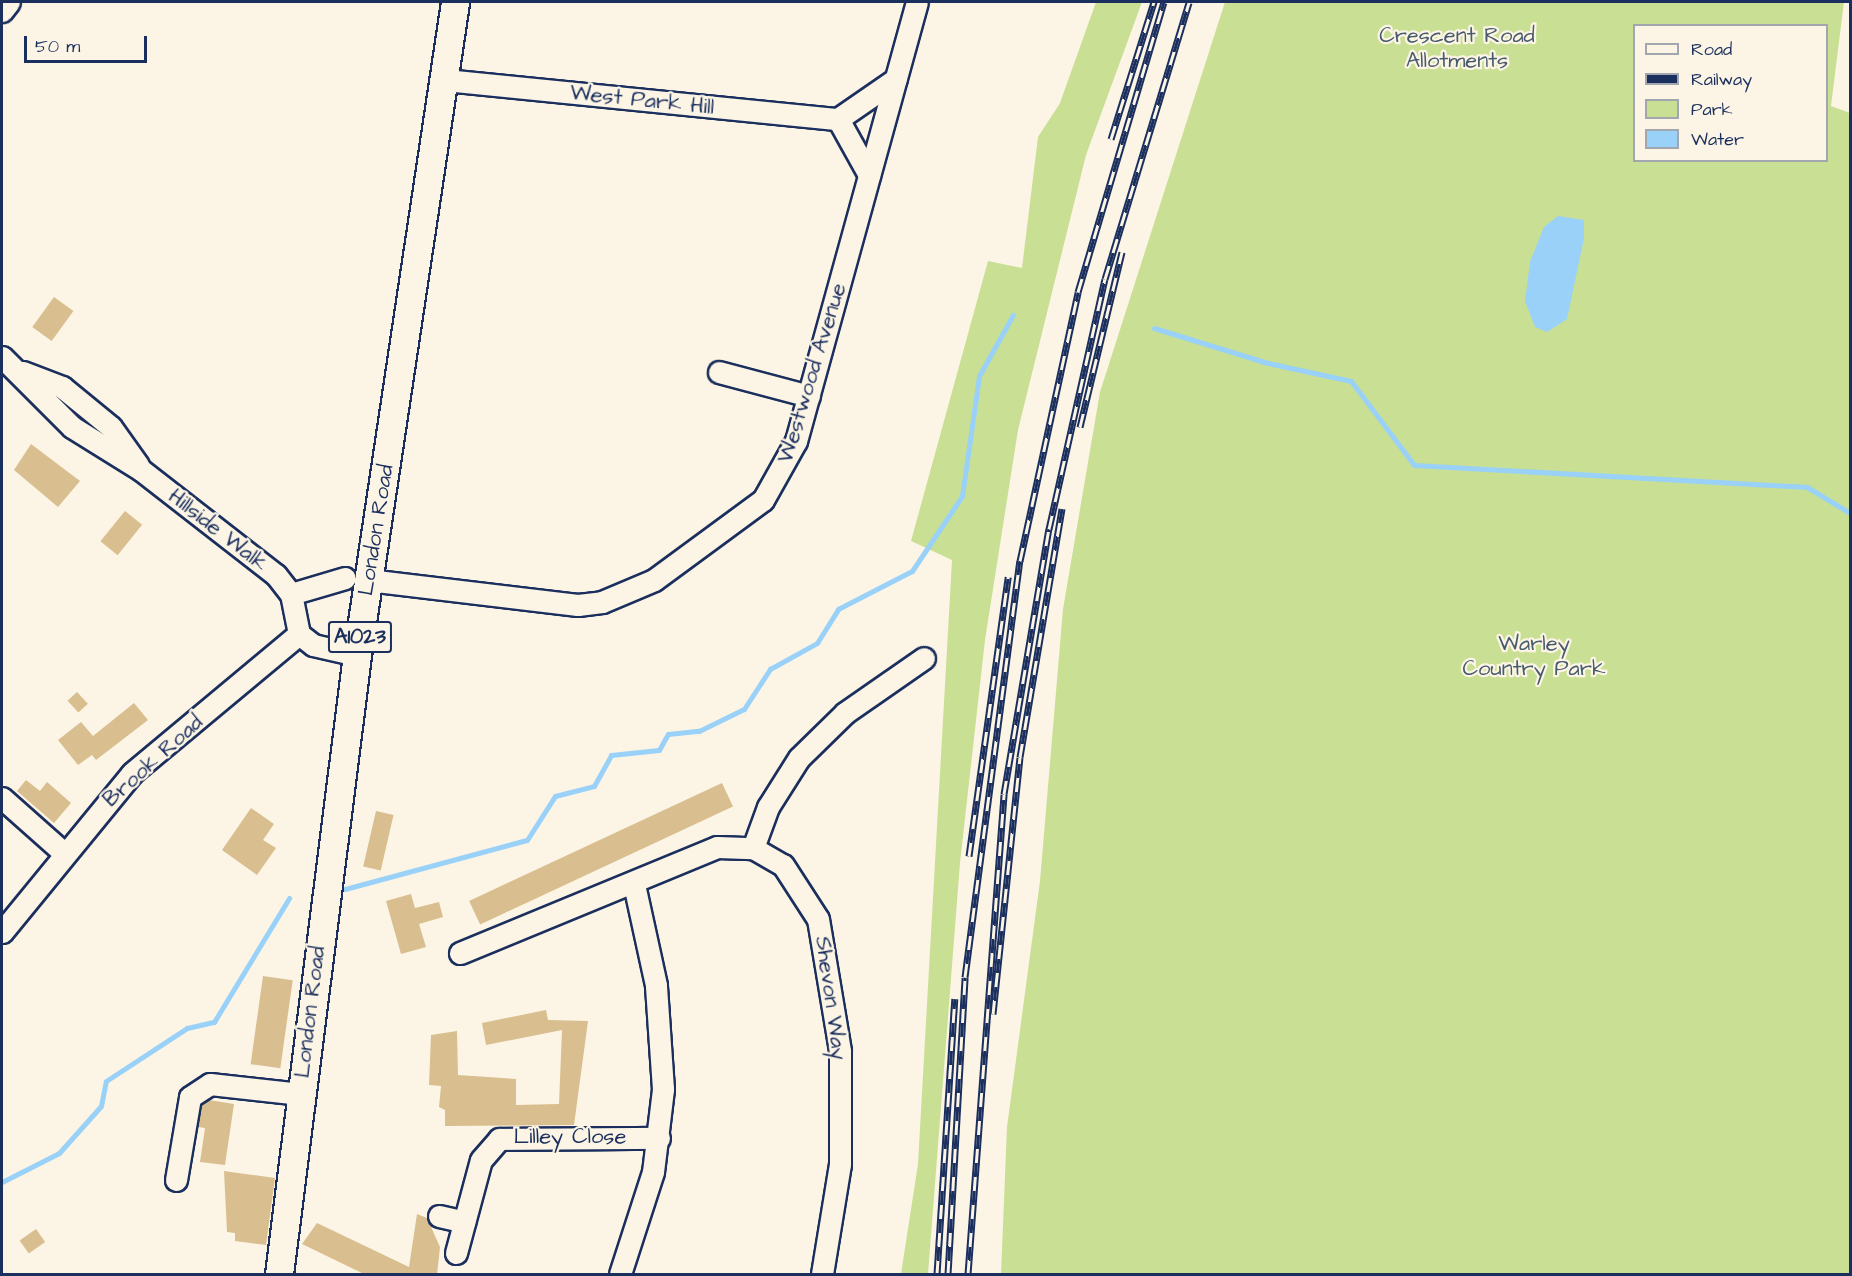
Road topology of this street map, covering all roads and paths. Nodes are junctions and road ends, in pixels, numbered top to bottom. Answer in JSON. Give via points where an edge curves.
{"nodes":[{"id":1,"x":9,"y":2,"type":"edge"},
{"id":2,"x":455,"y":2,"type":"edge"},
{"id":3,"x":917,"y":2,"type":"edge"},
{"id":4,"x":2,"y":11,"type":"edge"},
{"id":5,"x":896,"y":79,"type":"junction"},
{"id":6,"x":446,"y":80,"type":"junction"},
{"id":7,"x":838,"y":119,"type":"junction"},
{"id":8,"x":869,"y":175,"type":"junction"},
{"id":9,"x":2,"y":357,"type":"edge"},
{"id":10,"x":718,"y":372,"type":"dead end"},
{"id":11,"x":809,"y":396,"type":"junction"},
{"id":12,"x":356,"y":579,"type":"junction"},
{"id":13,"x":291,"y":594,"type":"junction"},
{"id":14,"x":299,"y":634,"type":"junction"},
{"id":15,"x":357,"y":655,"type":"junction"},
{"id":16,"x":924,"y":658,"type":"dead end"},
{"id":17,"x":2,"y":798,"type":"edge"},
{"id":18,"x":753,"y":848,"type":"junction"},
{"id":19,"x":65,"y":854,"type":"junction"},
{"id":20,"x":634,"y":884,"type":"junction"},
{"id":21,"x":2,"y":932,"type":"edge"},
{"id":22,"x":460,"y":953,"type":"dead end"},
{"id":23,"x":300,"y":1094,"type":"junction"},
{"id":24,"x":658,"y":1138,"type":"junction"},
{"id":25,"x":176,"y":1180,"type":"dead end"},
{"id":26,"x":439,"y":1216,"type":"dead end"},
{"id":27,"x":464,"y":1222,"type":"junction"},
{"id":28,"x":456,"y":1253,"type":"dead end"},
{"id":29,"x":279,"y":1275,"type":"edge"},
{"id":30,"x":620,"y":1275,"type":"edge"},
{"id":31,"x":822,"y":1275,"type":"edge"}],
"edges":[{"from":1,"to":4,"type":"street"},
{"from":2,"to":6,"type":"main road","name":"London Road","number":"A1023"},
{"from":3,"to":5,"type":"street","name":"Westwood Avenue"},
{"from":5,"to":7,"type":"street"},
{"from":5,"to":8,"type":"street","name":"Westwood Avenue"},
{"from":6,"to":7,"type":"street","name":"West Park Hill"},
{"from":6,"to":12,"type":"main road","name":"London Road","number":"A1023"},
{"from":7,"to":8,"type":"street"},
{"from":8,"to":11,"type":"street","name":"Westwood Avenue"},
{"from":9,"to":13,"type":"street","name":"Hillside Walk","via":[[19,371],[62,387],[111,427],[141,470],[276,575]]},
{"from":10,"to":11,"type":"street"},
{"from":11,"to":12,"type":"street","name":"Westwood Avenue","via":[[788,462],[763,500],[637,591],[578,604]]},
{"from":12,"to":13,"type":"street"},
{"from":12,"to":15,"type":"main road","name":"London Road","number":"A1023"},
{"from":13,"to":14,"type":"street"},
{"from":14,"to":15,"type":"street","via":[[314,645]]},
{"from":14,"to":19,"type":"street","name":"Brook Road","via":[[132,773]]},
{"from":15,"to":23,"type":"main road","name":"London Road","number":"A1023"},
{"from":16,"to":18,"type":"street","via":[[845,713],[799,758],[768,807]]},
{"from":17,"to":19,"type":"street"},
{"from":18,"to":20,"type":"street","name":"Shevon Way","via":[[717,847]]},
{"from":18,"to":31,"type":"street","name":"Shevon Way","via":[[766,852],[798,882],[819,919],[830,963],[842,1114]]},
{"from":19,"to":21,"type":"street","name":"Brook Road"},
{"from":20,"to":22,"type":"street","name":"Shevon Way"},
{"from":20,"to":24,"type":"street","via":[[662,1037]]},
{"from":23,"to":25,"type":"street","via":[[210,1084],[190,1097]]},
{"from":23,"to":29,"type":"main road","name":"London Road","number":"A1023"},
{"from":24,"to":27,"type":"street","name":"Lilley Close","via":[[499,1139],[481,1160]]},
{"from":24,"to":30,"type":"street","via":[[644,1209]]},
{"from":26,"to":27,"type":"street"},
{"from":27,"to":28,"type":"street","name":"Lilley Close"}]}
